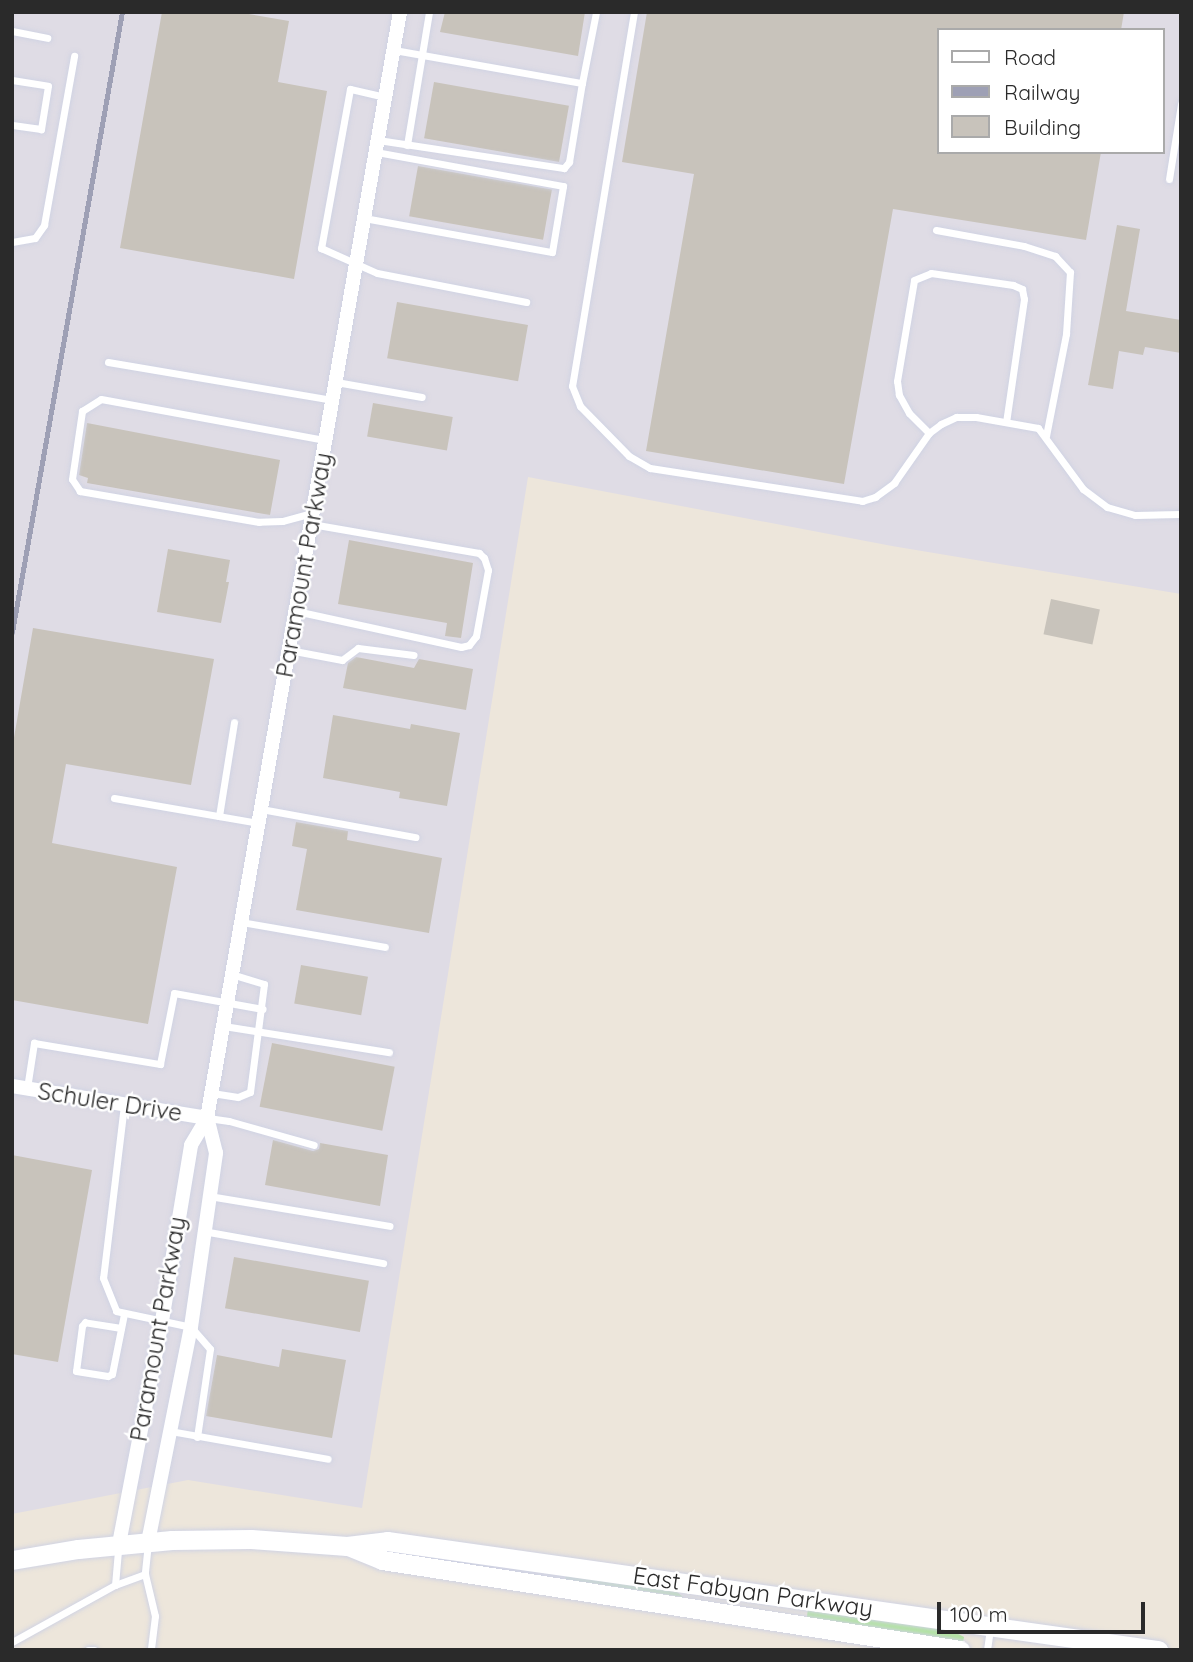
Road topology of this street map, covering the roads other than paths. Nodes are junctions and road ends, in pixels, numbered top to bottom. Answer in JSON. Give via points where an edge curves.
{"nodes":[{"id":1,"x":400,"y":12,"type":"edge"},
{"id":2,"x":429,"y":12,"type":"edge"},
{"id":3,"x":596,"y":12,"type":"edge"},
{"id":4,"x":634,"y":12,"type":"edge"},
{"id":5,"x":12,"y":31,"type":"edge"},
{"id":6,"x":47,"y":38,"type":"dead end"},
{"id":7,"x":393,"y":50,"type":"junction"},
{"id":8,"x":423,"y":55,"type":"junction"},
{"id":9,"x":74,"y":56,"type":"dead end"},
{"id":10,"x":12,"y":80,"type":"edge"},
{"id":11,"x":582,"y":83,"type":"junction"},
{"id":12,"x":385,"y":97,"type":"junction"},
{"id":13,"x":1181,"y":104,"type":"edge"},
{"id":14,"x":12,"y":125,"type":"edge"},
{"id":15,"x":407,"y":145,"type":"junction"},
{"id":16,"x":377,"y":146,"type":"junction"},
{"id":17,"x":1169,"y":179,"type":"dead end"},
{"id":18,"x":364,"y":218,"type":"junction"},
{"id":19,"x":936,"y":230,"type":"dead end"},
{"id":20,"x":12,"y":242,"type":"edge"},
{"id":21,"x":357,"y":262,"type":"junction"},
{"id":22,"x":526,"y":302,"type":"dead end"},
{"id":23,"x":108,"y":362,"type":"dead end"},
{"id":24,"x":336,"y":382,"type":"junction"},
{"id":25,"x":422,"y":397,"type":"dead end"},
{"id":26,"x":333,"y":400,"type":"junction"},
{"id":27,"x":1006,"y":422,"type":"junction"},
{"id":28,"x":929,"y":433,"type":"junction"},
{"id":29,"x":1045,"y":436,"type":"junction"},
{"id":30,"x":326,"y":440,"type":"junction"},
{"id":31,"x":1181,"y":514,"type":"edge"},
{"id":32,"x":312,"y":519,"type":"junction"},
{"id":33,"x":296,"y":611,"type":"junction"},
{"id":34,"x":289,"y":650,"type":"junction"},
{"id":35,"x":414,"y":655,"type":"dead end"},
{"id":36,"x":234,"y":722,"type":"dead end"},
{"id":37,"x":114,"y":798,"type":"dead end"},
{"id":38,"x":219,"y":816,"type":"junction"},
{"id":39,"x":260,"y":816,"type":"junction"},
{"id":40,"x":415,"y":837,"type":"dead end"},
{"id":41,"x":242,"y":922,"type":"junction"},
{"id":42,"x":385,"y":947,"type":"dead end"},
{"id":43,"x":232,"y":974,"type":"junction"},
{"id":44,"x":228,"y":1002,"type":"junction"},
{"id":45,"x":262,"y":1009,"type":"junction"},
{"id":46,"x":223,"y":1026,"type":"junction"},
{"id":47,"x":259,"y":1032,"type":"junction"},
{"id":48,"x":389,"y":1052,"type":"dead end"},
{"id":49,"x":12,"y":1086,"type":"edge"},
{"id":50,"x":27,"y":1088,"type":"junction"},
{"id":51,"x":212,"y":1093,"type":"junction"},
{"id":52,"x":124,"y":1105,"type":"junction"},
{"id":53,"x":207,"y":1118,"type":"junction"},
{"id":54,"x":314,"y":1145,"type":"dead end"},
{"id":55,"x":208,"y":1196,"type":"junction"},
{"id":56,"x":390,"y":1226,"type":"dead end"},
{"id":57,"x":203,"y":1231,"type":"junction"},
{"id":58,"x":383,"y":1262,"type":"dead end"},
{"id":59,"x":124,"y":1314,"type":"junction"},
{"id":60,"x":162,"y":1321,"type":"junction"},
{"id":61,"x":191,"y":1327,"type":"junction"},
{"id":62,"x":121,"y":1328,"type":"junction"},
{"id":63,"x":170,"y":1431,"type":"junction"},
{"id":64,"x":197,"y":1437,"type":"junction"},
{"id":65,"x":328,"y":1459,"type":"dead end"},
{"id":66,"x":148,"y":1542,"type":"junction"},
{"id":67,"x":119,"y":1544,"type":"junction"},
{"id":68,"x":347,"y":1546,"type":"junction"},
{"id":69,"x":12,"y":1560,"type":"edge"},
{"id":70,"x":145,"y":1574,"type":"junction"},
{"id":71,"x":115,"y":1585,"type":"junction"},
{"id":72,"x":991,"y":1625,"type":"junction"},
{"id":73,"x":12,"y":1642,"type":"edge"},
{"id":74,"x":88,"y":1650,"type":"edge"},
{"id":75,"x":94,"y":1650,"type":"edge"},
{"id":76,"x":151,"y":1650,"type":"edge"},
{"id":77,"x":960,"y":1650,"type":"edge"},
{"id":78,"x":987,"y":1650,"type":"edge"},
{"id":79,"x":1158,"y":1650,"type":"edge"}],
"edges":[{"from":1,"to":7,"type":"street","name":"Paramount Parkway"},
{"from":2,"to":8,"type":"lane"},
{"from":3,"to":11,"type":"lane"},
{"from":4,"to":28,"type":"lane","via":[[572,387],[580,406],[642,465],[844,500],[869,499],[884,491]]},
{"from":5,"to":6,"type":"lane"},
{"from":7,"to":8,"type":"lane"},
{"from":7,"to":12,"type":"street","name":"Paramount Parkway"},
{"from":8,"to":11,"type":"lane"},
{"from":8,"to":15,"type":"lane"},
{"from":9,"to":20,"type":"lane","via":[[44,225],[35,238]]},
{"from":10,"to":14,"type":"lane","via":[[48,86],[41,130]]},
{"from":11,"to":15,"type":"lane","via":[[564,169]]},
{"from":12,"to":16,"type":"street","name":"Paramount Parkway"},
{"from":12,"to":21,"type":"lane","via":[[350,89],[332,182],[321,248]]},
{"from":13,"to":17,"type":"lane"},
{"from":15,"to":16,"type":"lane"},
{"from":16,"to":18,"type":"street","name":"Paramount Parkway"},
{"from":16,"to":18,"type":"lane","via":[[563,186],[552,252]]},
{"from":18,"to":21,"type":"street","name":"Paramount Parkway"},
{"from":19,"to":29,"type":"lane","via":[[1024,246],[1055,256],[1070,272],[1066,334]]},
{"from":21,"to":22,"type":"lane","via":[[377,273]]},
{"from":21,"to":24,"type":"street","name":"Paramount Parkway"},
{"from":23,"to":26,"type":"lane"},
{"from":24,"to":25,"type":"lane"},
{"from":24,"to":26,"type":"street","name":"Paramount Parkway"},
{"from":26,"to":30,"type":"street","name":"Paramount Parkway"},
{"from":27,"to":28,"type":"lane","via":[[956,417]]},
{"from":27,"to":28,"type":"lane","via":[[1022,289],[931,273],[914,280],[897,382],[909,413]]},
{"from":27,"to":29,"type":"lane","via":[[1038,428]]},
{"from":29,"to":31,"type":"lane","via":[[1083,489],[1107,507],[1135,515]]},
{"from":30,"to":32,"type":"street","name":"Paramount Parkway"},
{"from":30,"to":32,"type":"lane","via":[[101,399],[82,411],[72,478],[80,491],[259,522]]},
{"from":32,"to":33,"type":"street","name":"Paramount Parkway"},
{"from":32,"to":33,"type":"lane","via":[[479,553],[488,570],[484,596],[477,636],[461,647]]},
{"from":33,"to":34,"type":"street","name":"Paramount Parkway"},
{"from":34,"to":35,"type":"lane","via":[[342,660],[358,648]]},
{"from":34,"to":39,"type":"street","name":"Paramount Parkway"},
{"from":36,"to":38,"type":"lane"},
{"from":37,"to":38,"type":"lane"},
{"from":38,"to":39,"type":"lane"},
{"from":39,"to":40,"type":"lane"},
{"from":39,"to":41,"type":"street","name":"Paramount Parkway"},
{"from":41,"to":42,"type":"lane"},
{"from":41,"to":43,"type":"street","name":"Paramount Parkway"},
{"from":43,"to":44,"type":"street","name":"Paramount Parkway"},
{"from":43,"to":45,"type":"lane","via":[[264,984]]},
{"from":44,"to":45,"type":"lane"},
{"from":44,"to":46,"type":"street","name":"Paramount Parkway"},
{"from":44,"to":50,"type":"lane","via":[[173,993],[160,1064],[34,1043]]},
{"from":45,"to":47,"type":"lane"},
{"from":46,"to":47,"type":"lane"},
{"from":46,"to":51,"type":"street","name":"Paramount Parkway"},
{"from":47,"to":48,"type":"lane"},
{"from":47,"to":51,"type":"lane","via":[[250,1092],[238,1097]]},
{"from":49,"to":50,"type":"street","name":"Schuler Drive"},
{"from":50,"to":52,"type":"street","name":"Schuler Drive"},
{"from":51,"to":53,"type":"street","name":"Paramount Parkway"},
{"from":52,"to":53,"type":"street","name":"Schuler Drive"},
{"from":52,"to":59,"type":"lane","via":[[103,1278],[116,1311]]},
{"from":53,"to":54,"type":"lane"},
{"from":53,"to":55,"type":"street","name":"Paramount Parkway","via":[[216,1153]]},
{"from":53,"to":60,"type":"street","name":"Paramount Parkway","via":[[191,1145]]},
{"from":55,"to":56,"type":"lane"},
{"from":55,"to":57,"type":"street","name":"Paramount Parkway"},
{"from":57,"to":58,"type":"lane"},
{"from":57,"to":61,"type":"street","name":"Paramount Parkway"},
{"from":59,"to":60,"type":"lane"},
{"from":59,"to":62,"type":"lane"},
{"from":60,"to":61,"type":"lane"},
{"from":60,"to":67,"type":"street","name":"Paramount Parkway"},
{"from":61,"to":63,"type":"street","name":"Paramount Parkway"},
{"from":61,"to":64,"type":"lane","via":[[210,1349]]},
{"from":62,"to":62,"type":"lane","via":[[112,1374],[76,1371],[85,1322]]},
{"from":63,"to":64,"type":"lane"},
{"from":63,"to":66,"type":"street","name":"Paramount Parkway"},
{"from":64,"to":65,"type":"lane"},
{"from":66,"to":67,"type":"main road","name":"East Fabyan Parkway"},
{"from":66,"to":68,"type":"main road","name":"East Fabyan Parkway","via":[[251,1539]]},
{"from":66,"to":70,"type":"lane"},
{"from":67,"to":69,"type":"main road","name":"East Fabyan Parkway"},
{"from":67,"to":71,"type":"lane"},
{"from":68,"to":72,"type":"main road","name":"East Fabyan Parkway","via":[[387,1541]]},
{"from":68,"to":77,"type":"main road","name":"East Fabyan Parkway","via":[[382,1560]]},
{"from":70,"to":71,"type":"lane"},
{"from":70,"to":76,"type":"lane","via":[[155,1616]]},
{"from":71,"to":73,"type":"lane"},
{"from":72,"to":78,"type":"lane"},
{"from":72,"to":79,"type":"main road","name":"East Fabyan Parkway"},
{"from":74,"to":75,"type":"lane"}]}
